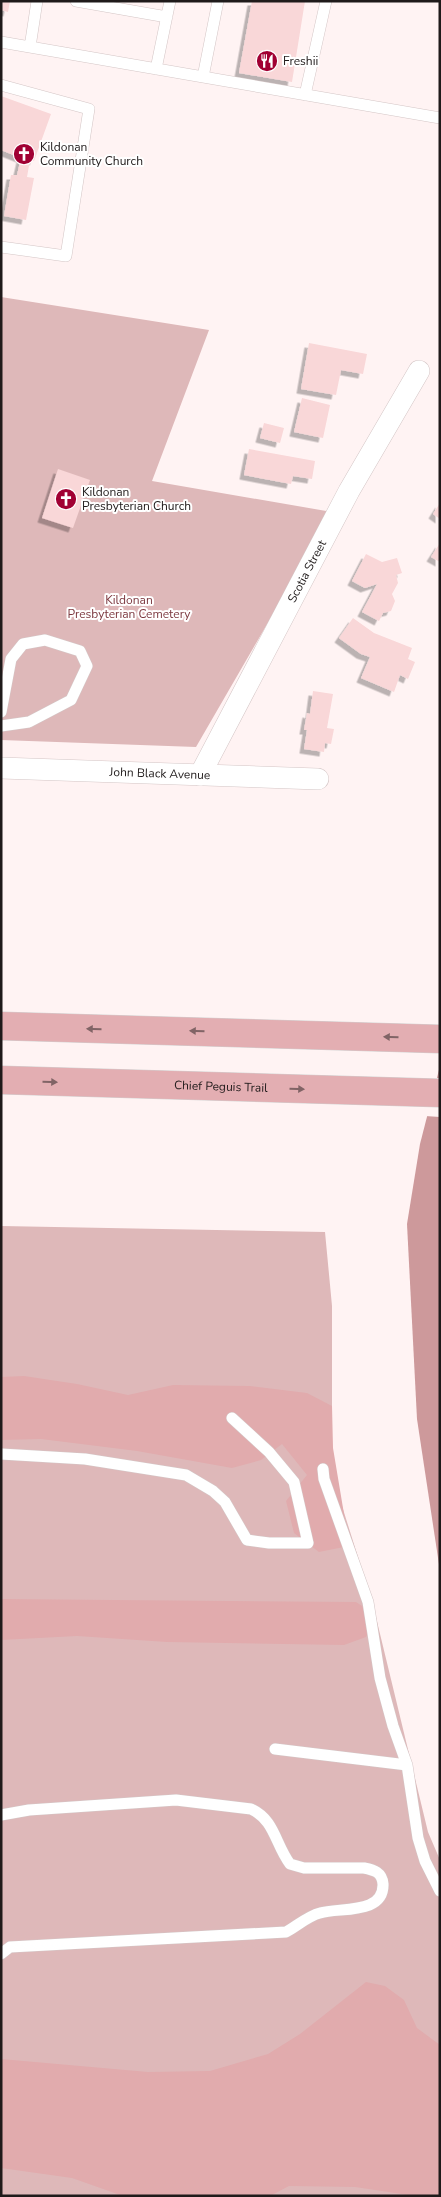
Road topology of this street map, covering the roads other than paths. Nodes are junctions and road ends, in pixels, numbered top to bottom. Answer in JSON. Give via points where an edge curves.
{"nodes":[{"id":1,"x":37,"y":1,"type":"edge"},
{"id":2,"x":76,"y":1,"type":"edge"},
{"id":3,"x":170,"y":1,"type":"edge"},
{"id":4,"x":218,"y":1,"type":"edge"},
{"id":5,"x":326,"y":1,"type":"edge"},
{"id":6,"x":167,"y":17,"type":"junction"},
{"id":7,"x":1,"y":42,"type":"edge"},
{"id":8,"x":30,"y":47,"type":"junction"},
{"id":9,"x":156,"y":69,"type":"junction"},
{"id":10,"x":203,"y":77,"type":"junction"},
{"id":11,"x":1,"y":85,"type":"edge"},
{"id":12,"x":305,"y":94,"type":"junction"},
{"id":13,"x":440,"y":118,"type":"edge"},
{"id":14,"x":1,"y":247,"type":"edge"},
{"id":15,"x":418,"y":370,"type":"dead end"},
{"id":16,"x":1,"y":712,"type":"edge"},
{"id":17,"x":1,"y":716,"type":"edge"},
{"id":18,"x":1,"y":726,"type":"edge"},
{"id":19,"x":1,"y":768,"type":"edge"},
{"id":20,"x":200,"y":775,"type":"junction"},
{"id":21,"x":318,"y":779,"type":"dead end"},
{"id":22,"x":1,"y":1026,"type":"edge"},
{"id":23,"x":440,"y":1039,"type":"edge"},
{"id":24,"x":1,"y":1080,"type":"edge"},
{"id":25,"x":440,"y":1093,"type":"edge"},
{"id":26,"x":232,"y":1418,"type":"dead end"},
{"id":27,"x":1,"y":1454,"type":"edge"},
{"id":28,"x":324,"y":1469,"type":"dead end"},
{"id":29,"x":275,"y":1749,"type":"dead end"},
{"id":30,"x":407,"y":1765,"type":"junction"},
{"id":31,"x":1,"y":1815,"type":"edge"},
{"id":32,"x":440,"y":1891,"type":"edge"},
{"id":33,"x":1,"y":1954,"type":"edge"}],
"edges":[{"from":1,"to":8,"type":"lane"},
{"from":2,"to":6,"type":"lane"},
{"from":3,"to":6,"type":"lane"},
{"from":4,"to":10,"type":"lane"},
{"from":5,"to":12,"type":"lane"},
{"from":6,"to":9,"type":"lane"},
{"from":7,"to":8,"type":"lane"},
{"from":8,"to":9,"type":"lane"},
{"from":9,"to":10,"type":"lane"},
{"from":10,"to":12,"type":"lane"},
{"from":11,"to":14,"type":"lane","via":[[89,108],[66,256]]},
{"from":12,"to":13,"type":"lane"},
{"from":15,"to":20,"type":"street","name":"Scotia Street","via":[[349,491]]},
{"from":16,"to":18,"type":"lane","via":[[11,660],[23,644],[45,640],[80,651],[87,666],[71,700],[29,722]]},
{"from":17,"to":18,"type":"lane"},
{"from":19,"to":20,"type":"street","name":"John Black Avenue"},
{"from":20,"to":21,"type":"street","name":"John Black Avenue"},
{"from":23,"to":22,"type":"main road","one_way":true},
{"from":24,"to":25,"type":"main road","name":"Chief Peguis Trail","one_way":true},
{"from":26,"to":27,"type":"lane","via":[[269,1452],[294,1482],[308,1543],[247,1540],[225,1502],[213,1490],[186,1475],[85,1459]]},
{"from":28,"to":30,"type":"lane","via":[[368,1602],[380,1678]]},
{"from":29,"to":30,"type":"lane"},
{"from":30,"to":32,"type":"lane","via":[[418,1838]]},
{"from":31,"to":33,"type":"lane","via":[[29,1810],[167,1801],[251,1809],[268,1821],[290,1864],[304,1868],[373,1870],[379,1873],[383,1889],[372,1905],[318,1913],[286,1932],[10,1947]]}]}
